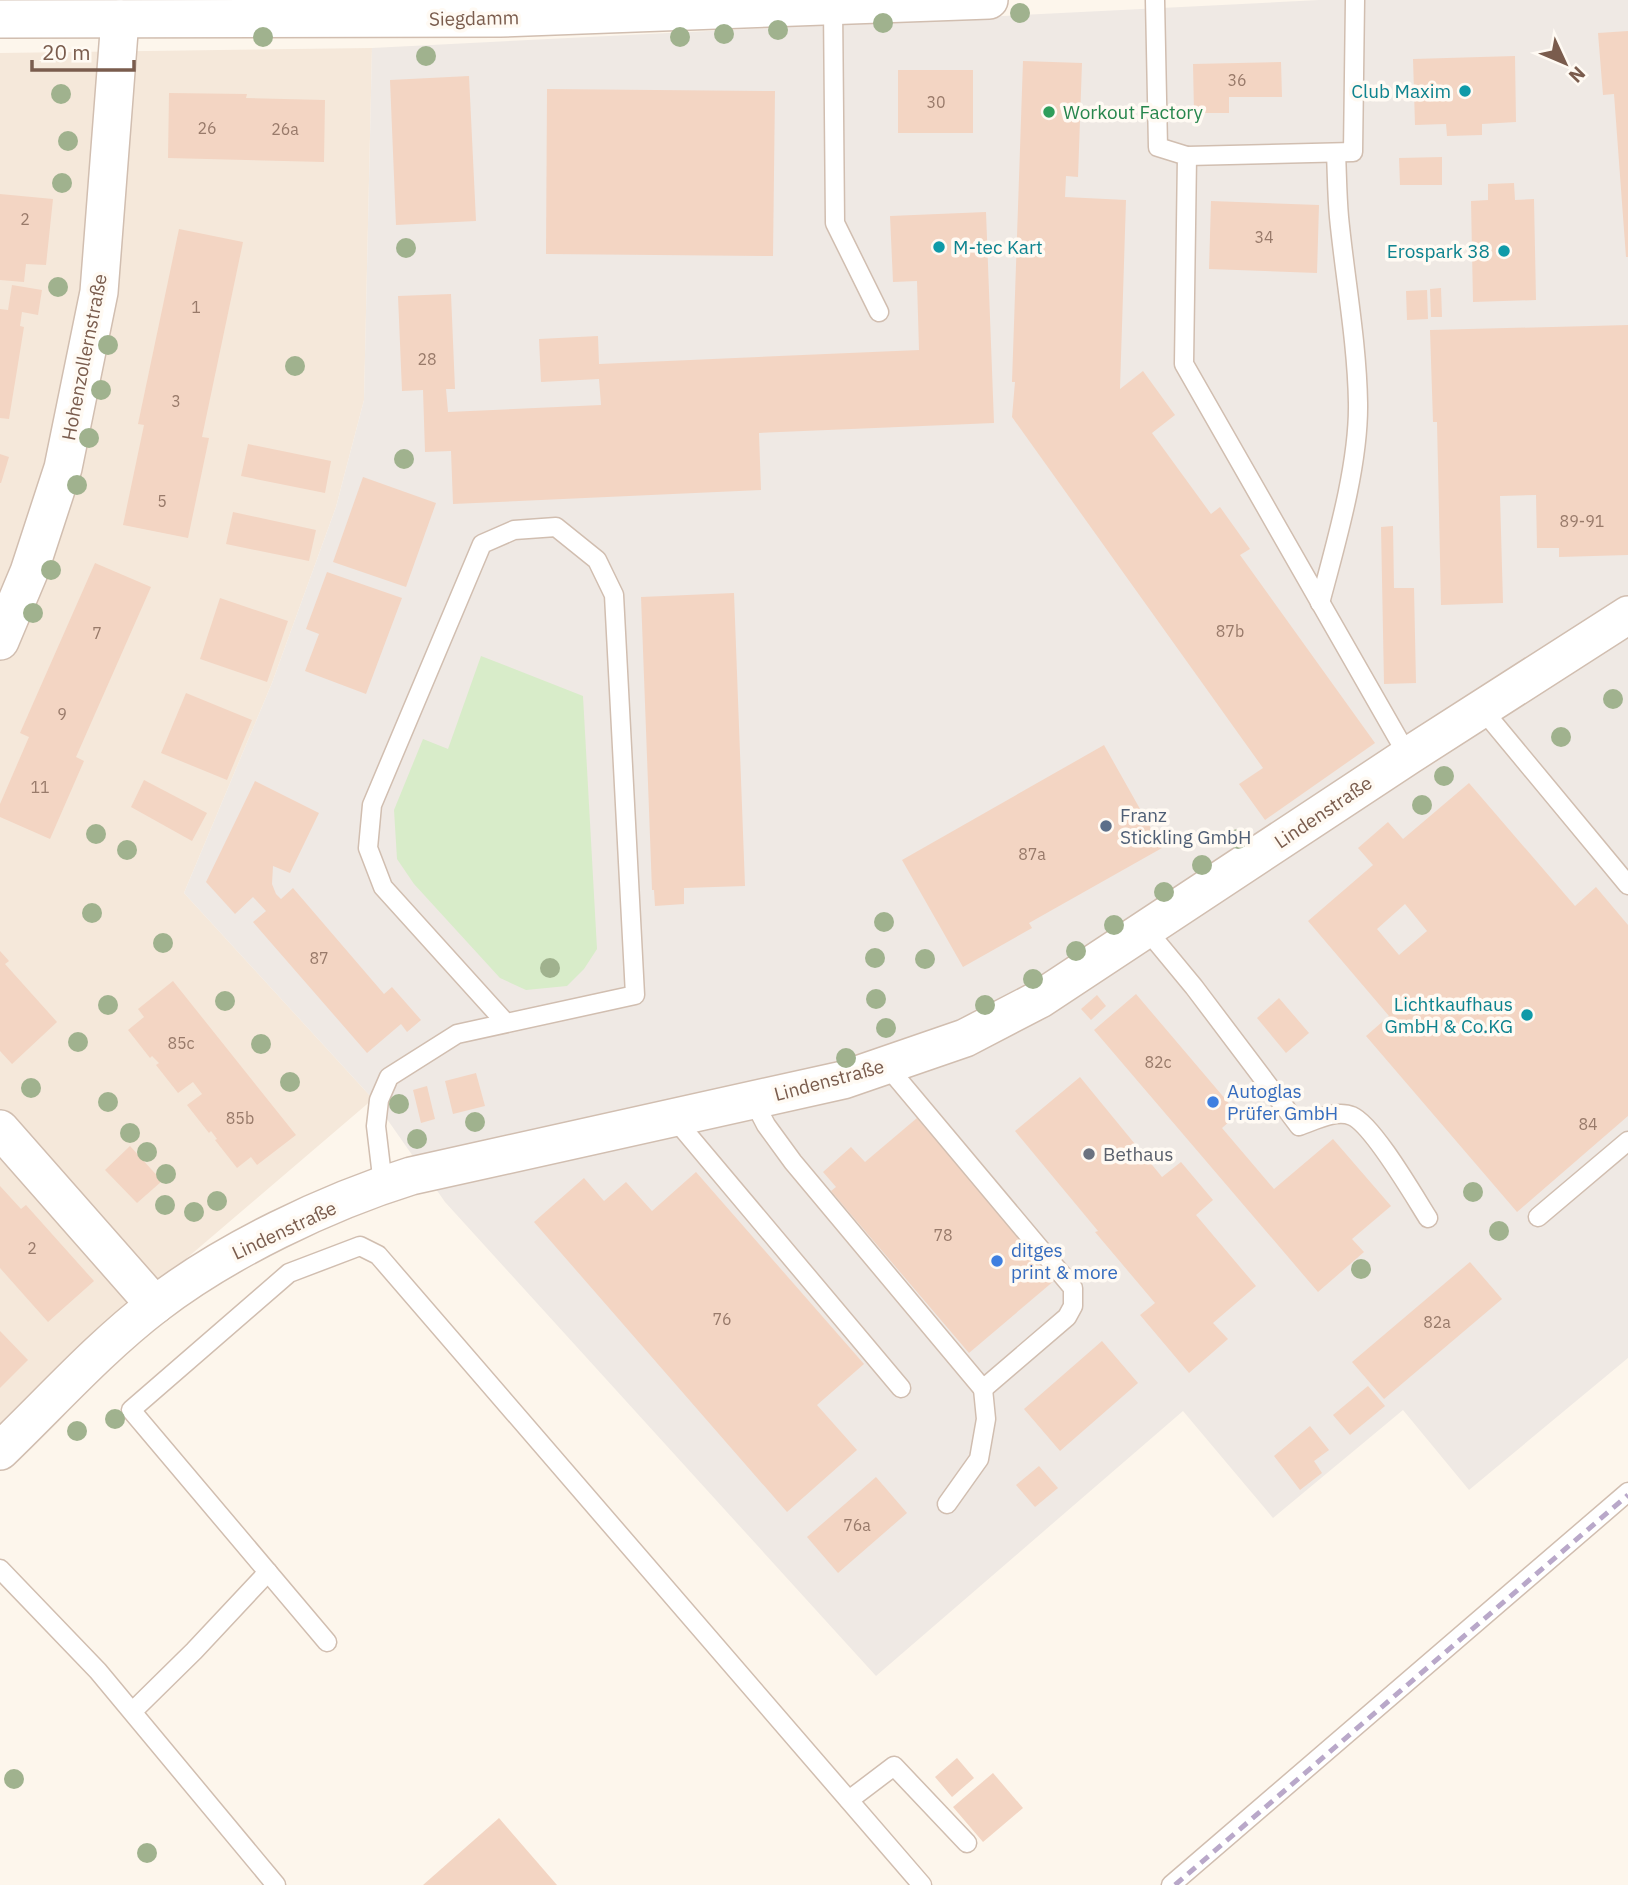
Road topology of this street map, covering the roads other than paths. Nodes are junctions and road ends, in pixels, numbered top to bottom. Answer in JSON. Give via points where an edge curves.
{"nodes":[{"id":1,"x":989,"y":0,"type":"edge"},
{"id":2,"x":1155,"y":0,"type":"edge"},
{"id":3,"x":1355,"y":0,"type":"edge"},
{"id":4,"x":833,"y":6,"type":"junction"},
{"id":5,"x":0,"y":19,"type":"edge"},
{"id":6,"x":120,"y":19,"type":"junction"},
{"id":7,"x":1336,"y":153,"type":"junction"},
{"id":8,"x":1187,"y":156,"type":"junction"},
{"id":9,"x":879,"y":312,"type":"dead end"},
{"id":10,"x":1320,"y":603,"type":"junction"},
{"id":11,"x":1628,"y":615,"type":"edge"},
{"id":12,"x":0,"y":641,"type":"edge"},
{"id":13,"x":1482,"y":709,"type":"junction"},
{"id":14,"x":1408,"y":756,"type":"junction"},
{"id":15,"x":1628,"y":885,"type":"edge"},
{"id":16,"x":1146,"y":929,"type":"junction"},
{"id":17,"x":506,"y":1023,"type":"junction"},
{"id":18,"x":886,"y":1065,"type":"junction"},
{"id":19,"x":753,"y":1100,"type":"junction"},
{"id":20,"x":673,"y":1116,"type":"junction"},
{"id":21,"x":0,"y":1129,"type":"edge"},
{"id":22,"x":1628,"y":1141,"type":"edge"},
{"id":23,"x":383,"y":1185,"type":"junction"},
{"id":24,"x":1428,"y":1217,"type":"dead end"},
{"id":25,"x":1538,"y":1217,"type":"dead end"},
{"id":26,"x":155,"y":1305,"type":"junction"},
{"id":27,"x":901,"y":1388,"type":"dead end"},
{"id":28,"x":983,"y":1389,"type":"junction"},
{"id":29,"x":0,"y":1451,"type":"edge"},
{"id":30,"x":1628,"y":1492,"type":"edge"},
{"id":31,"x":947,"y":1503,"type":"dead end"},
{"id":32,"x":0,"y":1569,"type":"edge"},
{"id":33,"x":268,"y":1572,"type":"junction"},
{"id":34,"x":327,"y":1642,"type":"dead end"},
{"id":35,"x":133,"y":1711,"type":"junction"},
{"id":36,"x":849,"y":1800,"type":"junction"},
{"id":37,"x":967,"y":1843,"type":"dead end"},
{"id":38,"x":276,"y":1885,"type":"edge"},
{"id":39,"x":922,"y":1885,"type":"edge"},
{"id":40,"x":1171,"y":1885,"type":"edge"}],
"edges":[{"from":1,"to":4,"type":"street","name":"Siegdamm"},
{"from":2,"to":8,"type":"lane","via":[[1158,147]]},
{"from":3,"to":7,"type":"lane","via":[[1353,152]]},
{"from":4,"to":6,"type":"street","name":"Siegdamm","via":[[500,18]]},
{"from":4,"to":9,"type":"lane","via":[[835,223]]},
{"from":5,"to":6,"type":"street","name":"Siegdamm"},
{"from":6,"to":12,"type":"street","name":"Hohenzollernstraße","via":[[99,292],[63,468],[29,572]]},
{"from":7,"to":8,"type":"lane"},
{"from":7,"to":10,"type":"lane","via":[[1358,406],[1340,526]]},
{"from":8,"to":10,"type":"lane","via":[[1184,365]]},
{"from":10,"to":14,"type":"lane"},
{"from":11,"to":13,"type":"street","name":"Lindenstraße"},
{"from":13,"to":14,"type":"street","name":"Lindenstraße"},
{"from":13,"to":15,"type":"lane"},
{"from":14,"to":16,"type":"street","name":"Lindenstraße"},
{"from":16,"to":18,"type":"street","name":"Lindenstraße","via":[[1030,1005],[965,1038]]},
{"from":16,"to":24,"type":"lane","via":[[1298,1126],[1337,1114],[1353,1116],[1370,1132]]},
{"from":17,"to":17,"type":"lane","via":[[635,995],[614,595],[597,560],[556,527],[514,530],[482,544],[372,805],[368,848],[383,887]]},
{"from":17,"to":23,"type":"lane","via":[[457,1034],[389,1077],[379,1100],[376,1126]]},
{"from":18,"to":19,"type":"street","name":"Lindenstraße","via":[[843,1080]]},
{"from":18,"to":28,"type":"lane","via":[[1073,1288],[1073,1306],[1067,1317]]},
{"from":19,"to":20,"type":"street","name":"Lindenstraße"},
{"from":19,"to":28,"type":"lane","via":[[793,1161]]},
{"from":20,"to":23,"type":"street","name":"Lindenstraße"},
{"from":20,"to":27,"type":"lane"},
{"from":21,"to":26,"type":"street"},
{"from":22,"to":25,"type":"lane"},
{"from":23,"to":26,"type":"street","name":"Lindenstraße","via":[[230,1254]]},
{"from":26,"to":29,"type":"street","name":"Lindenstraße"},
{"from":28,"to":31,"type":"lane","via":[[986,1419],[979,1459]]},
{"from":30,"to":40,"type":"lane"},
{"from":32,"to":35,"type":"lane"},
{"from":33,"to":34,"type":"lane"},
{"from":33,"to":35,"type":"lane"},
{"from":33,"to":36,"type":"lane","via":[[131,1410],[289,1273],[360,1245],[378,1255]]},
{"from":35,"to":38,"type":"lane"},
{"from":36,"to":37,"type":"lane","via":[[894,1766]]},
{"from":36,"to":39,"type":"lane"}]}
